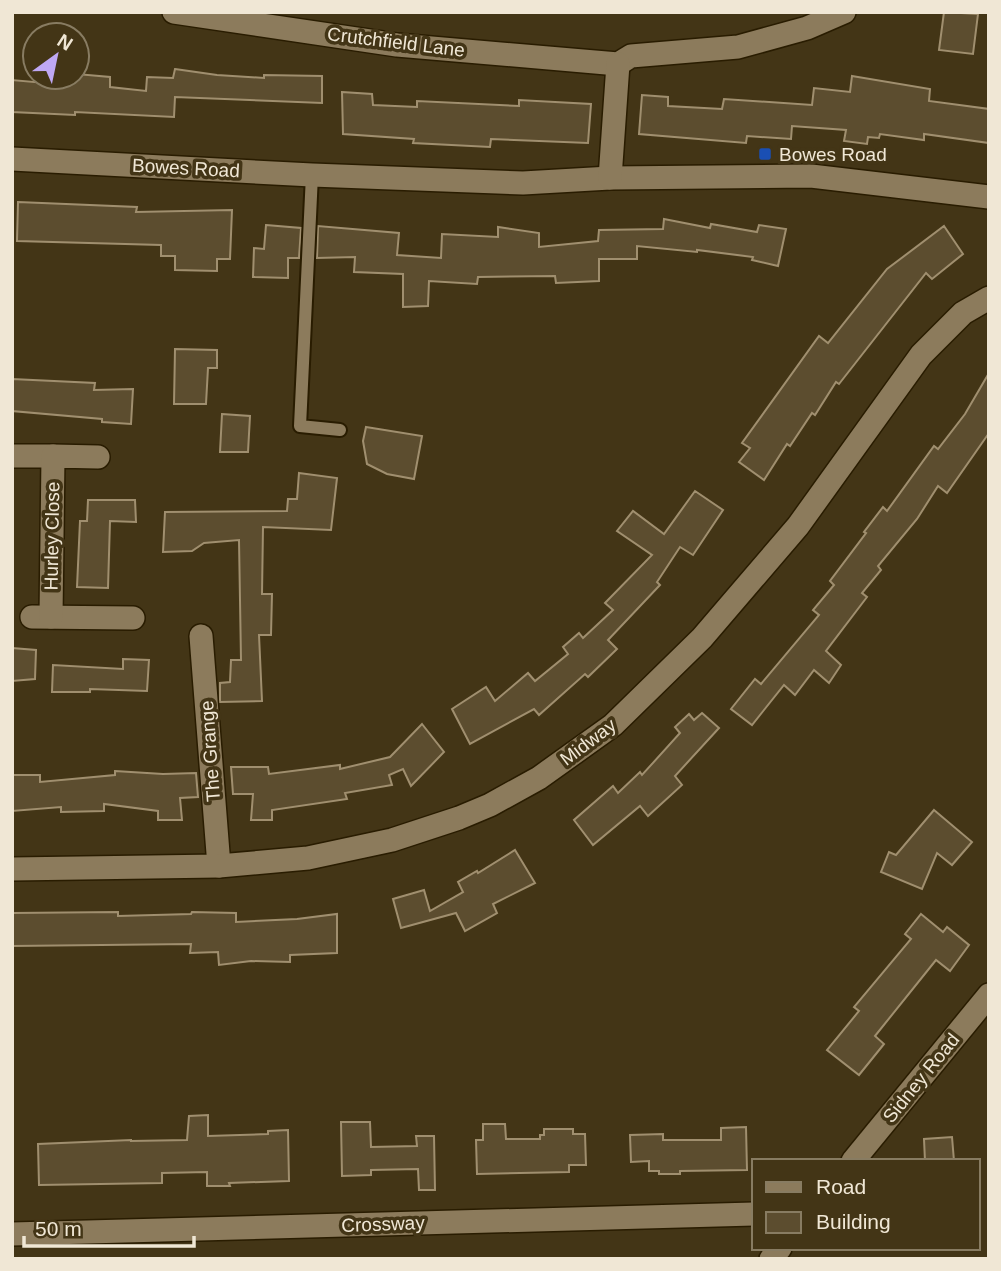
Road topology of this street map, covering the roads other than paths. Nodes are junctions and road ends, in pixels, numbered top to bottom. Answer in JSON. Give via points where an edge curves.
{"nodes":[{"id":1,"x":174,"y":12,"type":"edge"},
{"id":2,"x":844,"y":12,"type":"edge"},
{"id":3,"x":618,"y":64,"type":"junction"},
{"id":4,"x":12,"y":159,"type":"edge"},
{"id":5,"x":312,"y":175,"type":"junction"},
{"id":6,"x":610,"y":178,"type":"junction"},
{"id":7,"x":989,"y":197,"type":"edge"},
{"id":8,"x":989,"y":298,"type":"edge"},
{"id":9,"x":341,"y":430,"type":"dead end"},
{"id":10,"x":12,"y":456,"type":"edge"},
{"id":11,"x":53,"y":456,"type":"junction"},
{"id":12,"x":98,"y":457,"type":"dead end"},
{"id":13,"x":133,"y":618,"type":"dead end"},
{"id":14,"x":201,"y":636,"type":"dead end"},
{"id":15,"x":219,"y":866,"type":"junction"},
{"id":16,"x":12,"y":869,"type":"edge"},
{"id":17,"x":989,"y":995,"type":"edge"},
{"id":18,"x":855,"y":1159,"type":"edge"},
{"id":19,"x":752,"y":1213,"type":"edge"},
{"id":20,"x":12,"y":1234,"type":"edge"}],
"edges":[{"from":1,"to":3,"type":"street","name":"Crutchfield Lane","via":[[397,45]]},
{"from":2,"to":3,"type":"street","name":"Crutchfield Lane","via":[[807,28],[738,47],[631,56]]},
{"from":3,"to":6,"type":"street"},
{"from":4,"to":5,"type":"street","name":"Bowes Road"},
{"from":5,"to":6,"type":"street","name":"Bowes Road","via":[[523,183]]},
{"from":5,"to":9,"type":"lane","via":[[300,426]]},
{"from":6,"to":7,"type":"street","name":"Bowes Road","via":[[811,176]]},
{"from":8,"to":15,"type":"street","name":"Midway","via":[[962,313],[921,355],[798,526],[702,638],[613,725],[539,778],[459,818],[392,840],[308,858]]},
{"from":10,"to":11,"type":"street","name":"Hurley Close"},
{"from":11,"to":12,"type":"street","name":"Hurley Close"},
{"from":11,"to":13,"type":"street","name":"Hurley Close","via":[[41,617]]},
{"from":14,"to":15,"type":"street","name":"The Grange"},
{"from":15,"to":16,"type":"street","name":"Midway"},
{"from":17,"to":18,"type":"street","name":"Sidney Road"},
{"from":19,"to":20,"type":"street","name":"Crossway"}]}
